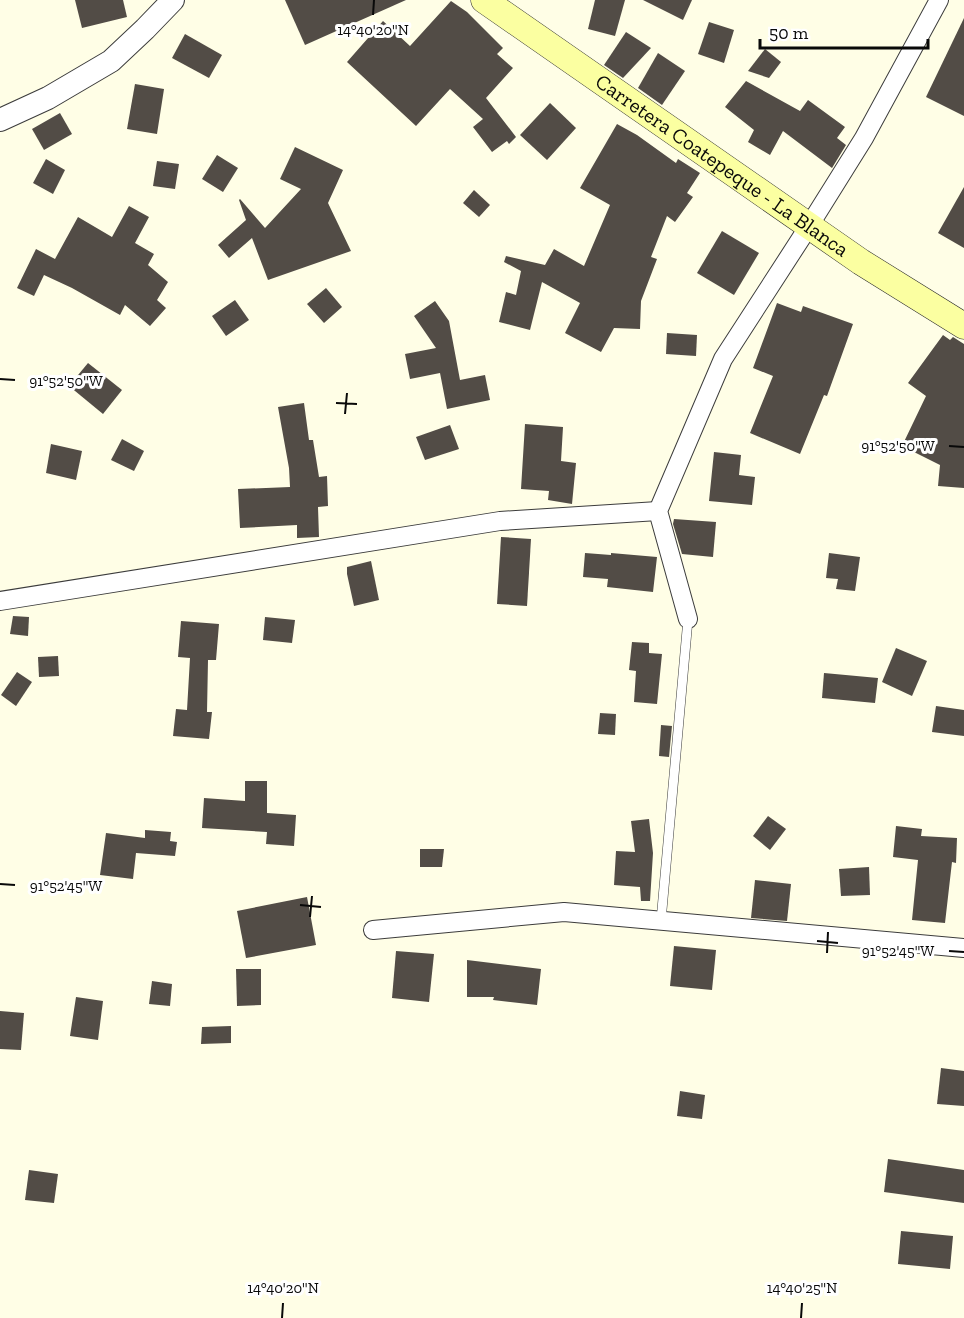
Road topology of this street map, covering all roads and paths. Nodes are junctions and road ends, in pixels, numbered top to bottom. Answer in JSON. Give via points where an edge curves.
{"nodes":[{"id":1,"x":173,"y":0,"type":"edge"},
{"id":2,"x":484,"y":0,"type":"edge"},
{"id":3,"x":939,"y":0,"type":"edge"},
{"id":4,"x":0,"y":120,"type":"edge"},
{"id":5,"x":809,"y":226,"type":"junction"},
{"id":6,"x":964,"y":326,"type":"edge"},
{"id":7,"x":658,"y":511,"type":"junction"},
{"id":8,"x":0,"y":601,"type":"edge"},
{"id":9,"x":688,"y":619,"type":"joint"},
{"id":10,"x":661,"y":921,"type":"junction"},
{"id":11,"x":373,"y":930,"type":"dead end"},
{"id":12,"x":964,"y":948,"type":"edge"}],
"edges":[{"from":1,"to":4,"type":"street","via":[[111,61],[48,98]]},
{"from":2,"to":5,"type":"main road","name":"Carretera Coatepeque - La Blanca"},
{"from":3,"to":5,"type":"street","via":[[864,138]]},
{"from":5,"to":6,"type":"main road","name":"Carretera Coatepeque - La Blanca"},
{"from":5,"to":7,"type":"street","via":[[723,359]]},
{"from":7,"to":8,"type":"street","via":[[500,521]]},
{"from":7,"to":9,"type":"street"},
{"from":9,"to":10,"type":"lane"},
{"from":10,"to":11,"type":"street","via":[[564,912]]},
{"from":10,"to":12,"type":"street"}]}
